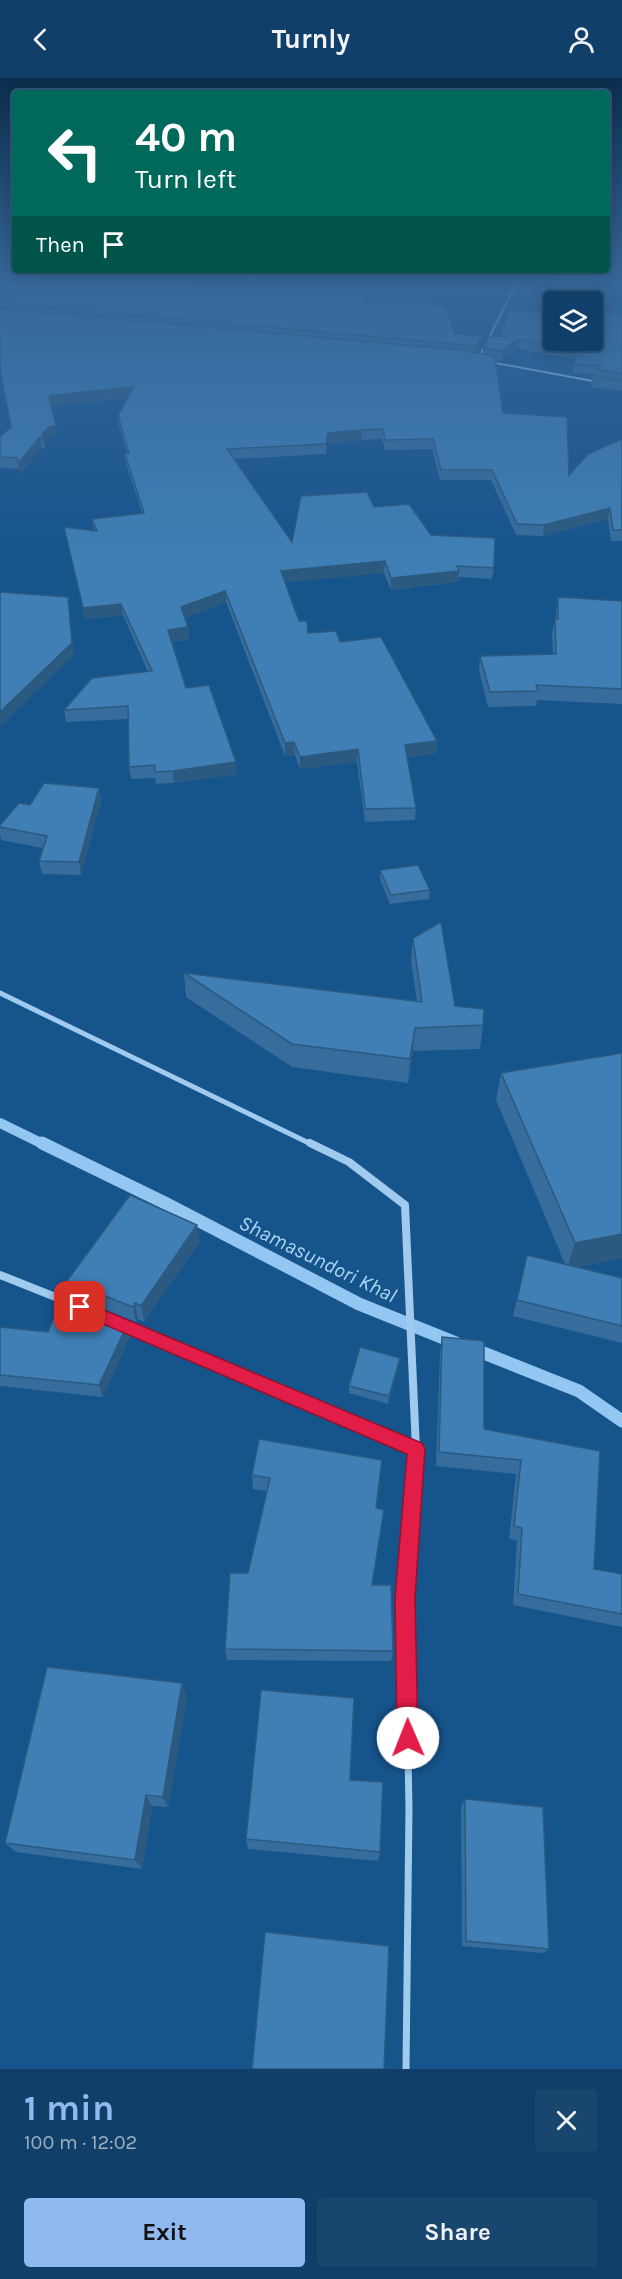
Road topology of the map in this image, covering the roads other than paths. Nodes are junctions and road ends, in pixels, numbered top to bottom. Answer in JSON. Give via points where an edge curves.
{"nodes":[{"id":1,"x":530,"y":370,"type":"edge"},
{"id":2,"x":600,"y":383,"type":"edge"},
{"id":3,"x":0,"y":993,"type":"edge"},
{"id":4,"x":0,"y":1275,"type":"edge"},
{"id":5,"x":77,"y":1306,"type":"edge"},
{"id":6,"x":118,"y":1321,"type":"edge"},
{"id":7,"x":416,"y":1449,"type":"junction"},
{"id":8,"x":406,"y":2069,"type":"edge"}],
"edges":[{"from":1,"to":2,"type":"street"},
{"from":3,"to":7,"type":"street","via":[[349,1162],[405,1205]]},
{"from":4,"to":5,"type":"street"},
{"from":6,"to":7,"type":"street"},
{"from":7,"to":8,"type":"lane","via":[[405,1598],[409,1808]]}]}
